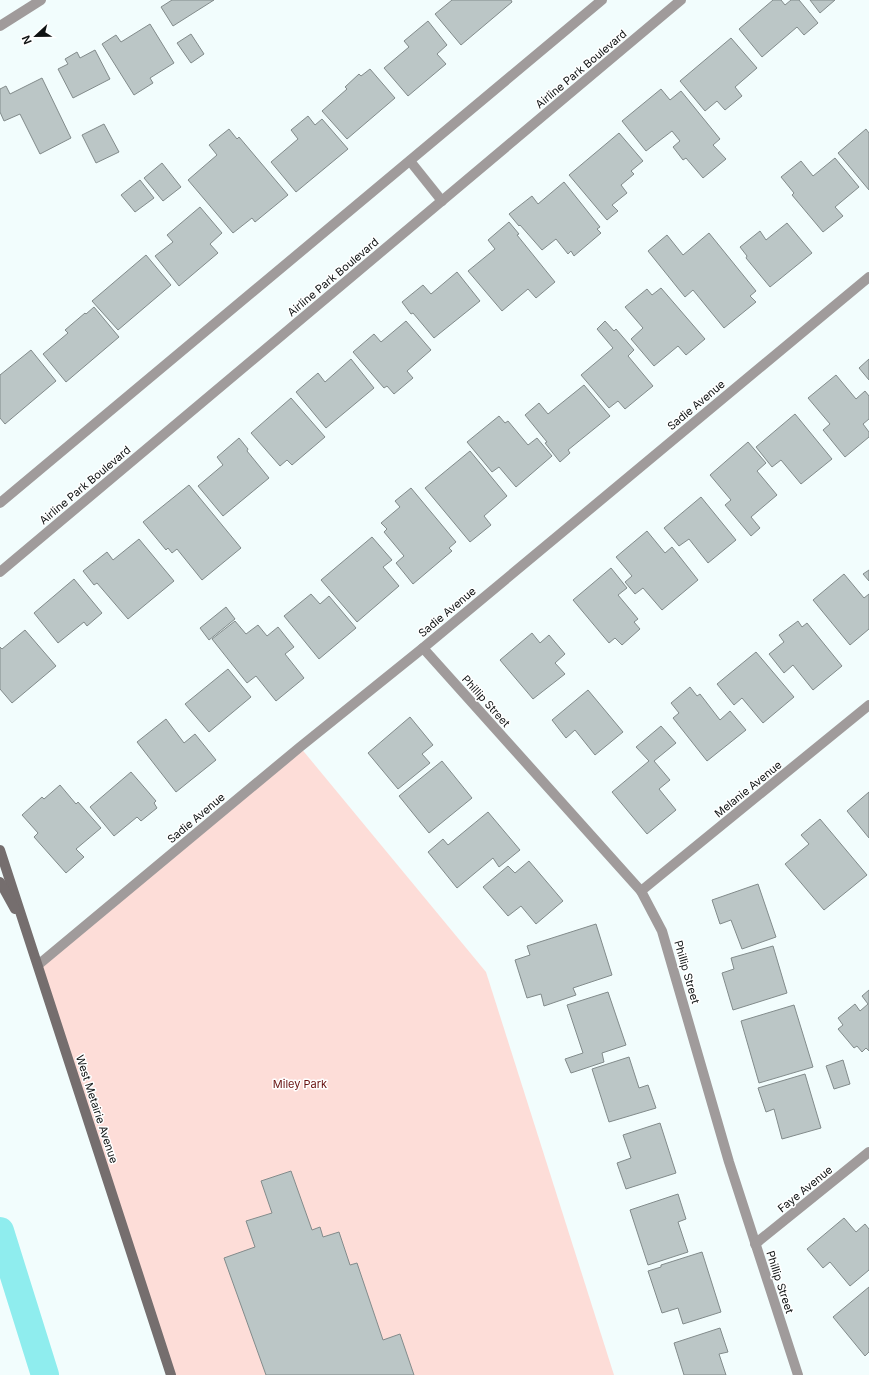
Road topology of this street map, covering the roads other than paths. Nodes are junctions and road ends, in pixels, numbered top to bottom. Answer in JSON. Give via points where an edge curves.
{"nodes":[{"id":1,"x":41,"y":0,"type":"edge"},
{"id":2,"x":602,"y":0,"type":"edge"},
{"id":3,"x":681,"y":0,"type":"edge"},
{"id":4,"x":0,"y":26,"type":"edge"},
{"id":5,"x":410,"y":161,"type":"junction"},
{"id":6,"x":442,"y":200,"type":"junction"},
{"id":7,"x":869,"y":277,"type":"edge"},
{"id":8,"x":0,"y":503,"type":"edge"},
{"id":9,"x":0,"y":572,"type":"edge"},
{"id":10,"x":423,"y":648,"type":"junction"},
{"id":11,"x":869,"y":705,"type":"edge"},
{"id":12,"x":0,"y":850,"type":"edge"},
{"id":13,"x":0,"y":882,"type":"edge"},
{"id":14,"x":641,"y":892,"type":"junction"},
{"id":15,"x":28,"y":934,"type":"junction"},
{"id":16,"x":38,"y":965,"type":"junction"},
{"id":17,"x":869,"y":1152,"type":"edge"},
{"id":18,"x":755,"y":1244,"type":"junction"},
{"id":19,"x":171,"y":1375,"type":"edge"},
{"id":20,"x":798,"y":1375,"type":"edge"}],
"edges":[{"from":1,"to":4,"type":"street"},
{"from":2,"to":5,"type":"street"},
{"from":3,"to":6,"type":"street","name":"Airline Park Boulevard"},
{"from":5,"to":6,"type":"street"},
{"from":5,"to":8,"type":"street"},
{"from":6,"to":9,"type":"street","name":"Airline Park Boulevard"},
{"from":7,"to":10,"type":"street","name":"Sadie Avenue"},
{"from":10,"to":14,"type":"street","name":"Phillip Street"},
{"from":10,"to":16,"type":"street","name":"Sadie Avenue"},
{"from":11,"to":14,"type":"street","name":"Melanie Avenue"},
{"from":12,"to":15,"type":"main road","name":"West Metairie Avenue"},
{"from":13,"to":15,"type":"main road"},
{"from":14,"to":18,"type":"street","name":"Phillip Street","via":[[662,931]]},
{"from":15,"to":16,"type":"main road","name":"West Metairie Avenue"},
{"from":16,"to":19,"type":"main road","name":"West Metairie Avenue"},
{"from":17,"to":18,"type":"street","name":"Faye Avenue"},
{"from":18,"to":20,"type":"street","name":"Phillip Street"}]}
